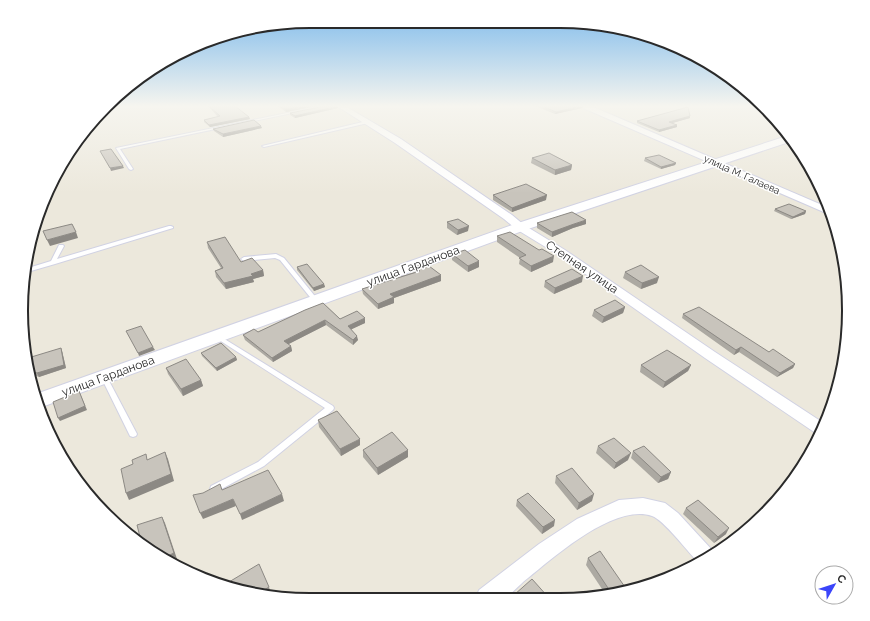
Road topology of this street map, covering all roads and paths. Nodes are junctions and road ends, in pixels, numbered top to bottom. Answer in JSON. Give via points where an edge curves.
{"nodes":[{"id":1,"x":182,"y":135,"type":"edge"},
{"id":2,"x":311,"y":135,"type":"edge"},
{"id":3,"x":387,"y":135,"type":"edge"},
{"id":4,"x":652,"y":135,"type":"edge"},
{"id":5,"x":784,"y":140,"type":"edge"},
{"id":6,"x":264,"y":146,"type":"dead end"},
{"id":7,"x":714,"y":162,"type":"junction"},
{"id":8,"x":131,"y":169,"type":"dead end"},
{"id":9,"x":823,"y":209,"type":"edge"},
{"id":10,"x":171,"y":227,"type":"dead end"},
{"id":11,"x":520,"y":227,"type":"junction"},
{"id":12,"x":61,"y":246,"type":"dead end"},
{"id":13,"x":244,"y":259,"type":"edge"},
{"id":14,"x":53,"y":263,"type":"junction"},
{"id":15,"x":31,"y":269,"type":"edge"},
{"id":16,"x":316,"y":301,"type":"junction"},
{"id":17,"x":218,"y":337,"type":"junction"},
{"id":18,"x":104,"y":377,"type":"junction"},
{"id":19,"x":43,"y":399,"type":"edge"},
{"id":20,"x":817,"y":426,"type":"edge"},
{"id":21,"x":133,"y":434,"type":"dead end"},
{"id":22,"x":205,"y":494,"type":"edge"},
{"id":23,"x":703,"y":554,"type":"edge"},
{"id":24,"x":493,"y":593,"type":"edge"}],
"edges":[{"from":1,"to":8,"type":"lane","via":[[118,148]]},
{"from":2,"to":6,"type":"lane"},
{"from":3,"to":11,"type":"street","name":"Степная улица","via":[[456,180]]},
{"from":4,"to":7,"type":"street","name":"улица М. Галаева"},
{"from":5,"to":7,"type":"street","name":"улица Гарданова"},
{"from":7,"to":9,"type":"street","name":"улица М. Галаева"},
{"from":7,"to":11,"type":"street","name":"улица Гарданова"},
{"from":10,"to":14,"type":"lane"},
{"from":11,"to":16,"type":"street","name":"улица Гарданова"},
{"from":11,"to":20,"type":"street","name":"Степная улица","via":[[561,252]]},
{"from":12,"to":14,"type":"lane"},
{"from":13,"to":16,"type":"lane","via":[[276,256],[282,259]]},
{"from":14,"to":15,"type":"lane"},
{"from":16,"to":17,"type":"street","name":"улица Гарданова"},
{"from":17,"to":18,"type":"street","name":"улица Гарданова"},
{"from":17,"to":22,"type":"lane","via":[[330,408],[261,464]]},
{"from":18,"to":19,"type":"street","name":"улица Гарданова"},
{"from":18,"to":21,"type":"lane"},
{"from":23,"to":24,"type":"street","via":[[671,519],[658,509],[643,506],[619,508],[584,525]]}]}
